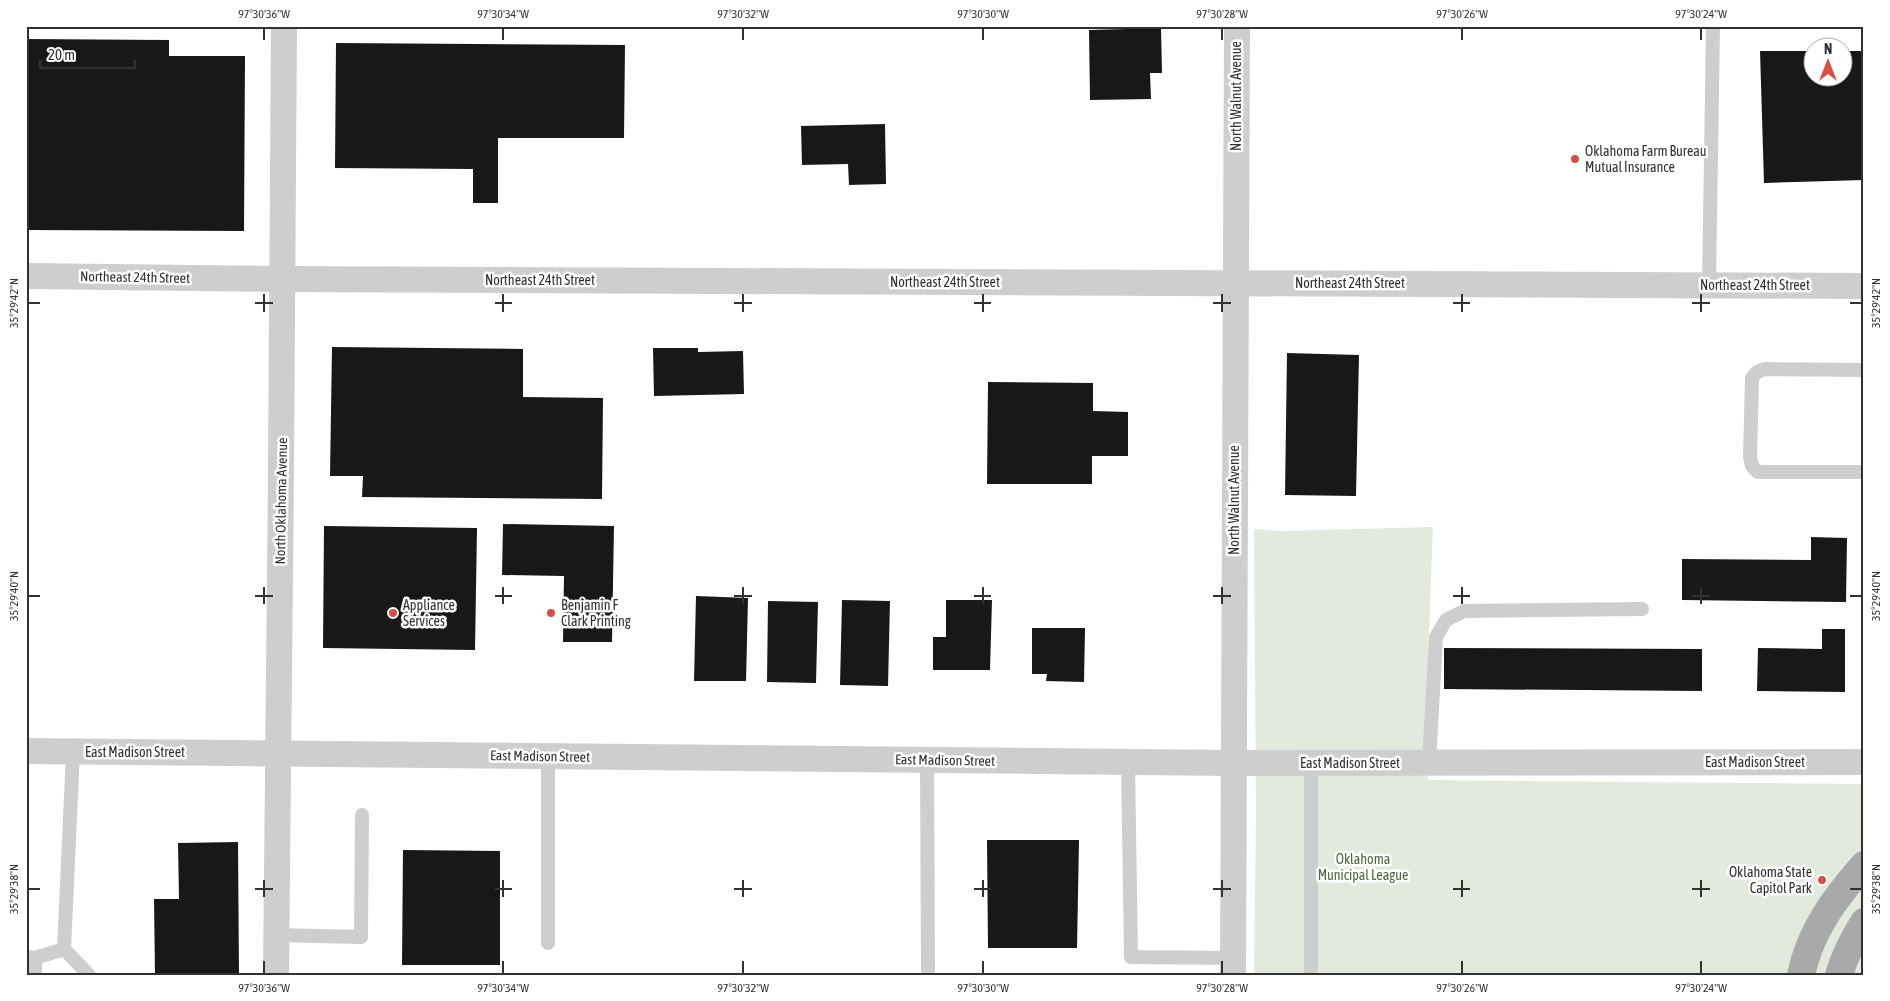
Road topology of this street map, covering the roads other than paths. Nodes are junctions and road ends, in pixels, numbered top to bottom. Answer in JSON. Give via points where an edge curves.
{"nodes":[{"id":1,"x":284,"y":26,"type":"edge"},
{"id":2,"x":1237,"y":26,"type":"edge"},
{"id":3,"x":1713,"y":26,"type":"edge"},
{"id":4,"x":26,"y":276,"type":"edge"},
{"id":5,"x":284,"y":279,"type":"junction"},
{"id":6,"x":1235,"y":283,"type":"junction"},
{"id":7,"x":1709,"y":285,"type":"junction"},
{"id":8,"x":1864,"y":286,"type":"edge"},
{"id":9,"x":1864,"y":370,"type":"edge"},
{"id":10,"x":1864,"y":472,"type":"edge"},
{"id":11,"x":1642,"y":609,"type":"dead end"},
{"id":12,"x":26,"y":751,"type":"edge"},
{"id":13,"x":73,"y":752,"type":"junction"},
{"id":14,"x":277,"y":752,"type":"junction"},
{"id":15,"x":548,"y":756,"type":"junction"},
{"id":16,"x":927,"y":760,"type":"junction"},
{"id":17,"x":1128,"y":762,"type":"junction"},
{"id":18,"x":1864,"y":762,"type":"edge"},
{"id":19,"x":1234,"y":763,"type":"junction"},
{"id":20,"x":1311,"y":763,"type":"junction"},
{"id":21,"x":1429,"y":763,"type":"junction"},
{"id":22,"x":362,"y":815,"type":"dead end"},
{"id":23,"x":1864,"y":865,"type":"edge"},
{"id":24,"x":1864,"y":922,"type":"edge"},
{"id":25,"x":276,"y":935,"type":"junction"},
{"id":26,"x":548,"y":943,"type":"dead end"},
{"id":27,"x":64,"y":949,"type":"junction"},
{"id":28,"x":31,"y":957,"type":"edge"},
{"id":29,"x":1233,"y":966,"type":"edge"},
{"id":30,"x":35,"y":975,"type":"edge"},
{"id":31,"x":89,"y":975,"type":"edge"},
{"id":32,"x":276,"y":975,"type":"edge"},
{"id":33,"x":918,"y":975,"type":"edge"},
{"id":34,"x":928,"y":975,"type":"edge"},
{"id":35,"x":1311,"y":975,"type":"edge"},
{"id":36,"x":1801,"y":975,"type":"edge"},
{"id":37,"x":1840,"y":975,"type":"edge"}],
"edges":[{"from":1,"to":5,"type":"street","name":"North Oklahoma Avenue"},
{"from":2,"to":6,"type":"street","name":"North Walnut Avenue"},
{"from":3,"to":7,"type":"lane"},
{"from":4,"to":5,"type":"street","name":"Northeast 24th Street"},
{"from":5,"to":6,"type":"street","name":"Northeast 24th Street"},
{"from":5,"to":14,"type":"street","name":"North Oklahoma Avenue"},
{"from":6,"to":7,"type":"street","name":"Northeast 24th Street"},
{"from":6,"to":19,"type":"street","name":"North Walnut Avenue"},
{"from":7,"to":8,"type":"street","name":"Northeast 24th Street"},
{"from":9,"to":10,"type":"lane","via":[[1765,369],[1757,372],[1752,378],[1750,457],[1758,472]]},
{"from":11,"to":21,"type":"lane","via":[[1464,611],[1446,620],[1436,637]]},
{"from":12,"to":13,"type":"street","name":"East Madison Street"},
{"from":13,"to":14,"type":"street","name":"East Madison Street"},
{"from":13,"to":27,"type":"lane"},
{"from":14,"to":15,"type":"street","name":"East Madison Street"},
{"from":14,"to":25,"type":"street","name":"North Oklahoma Avenue"},
{"from":15,"to":16,"type":"street","name":"East Madison Street"},
{"from":15,"to":26,"type":"lane"},
{"from":16,"to":17,"type":"street","name":"East Madison Street"},
{"from":16,"to":34,"type":"lane"},
{"from":17,"to":19,"type":"street","name":"East Madison Street"},
{"from":17,"to":29,"type":"lane","via":[[1132,957]]},
{"from":18,"to":21,"type":"street","name":"East Madison Street"},
{"from":19,"to":20,"type":"street","name":"East Madison Street"},
{"from":19,"to":29,"type":"street","name":"North Walnut Avenue"},
{"from":20,"to":21,"type":"street","name":"East Madison Street"},
{"from":20,"to":35,"type":"lane"},
{"from":22,"to":25,"type":"lane","via":[[360,937]]},
{"from":23,"to":36,"type":"main road","via":[[1837,895],[1818,926]]},
{"from":24,"to":37,"type":"main road","via":[[1843,960]]},
{"from":25,"to":32,"type":"street","name":"North Oklahoma Avenue"},
{"from":27,"to":28,"type":"lane"},
{"from":27,"to":31,"type":"lane"},
{"from":28,"to":30,"type":"lane"},
{"from":33,"to":34,"type":"lane"}]}
